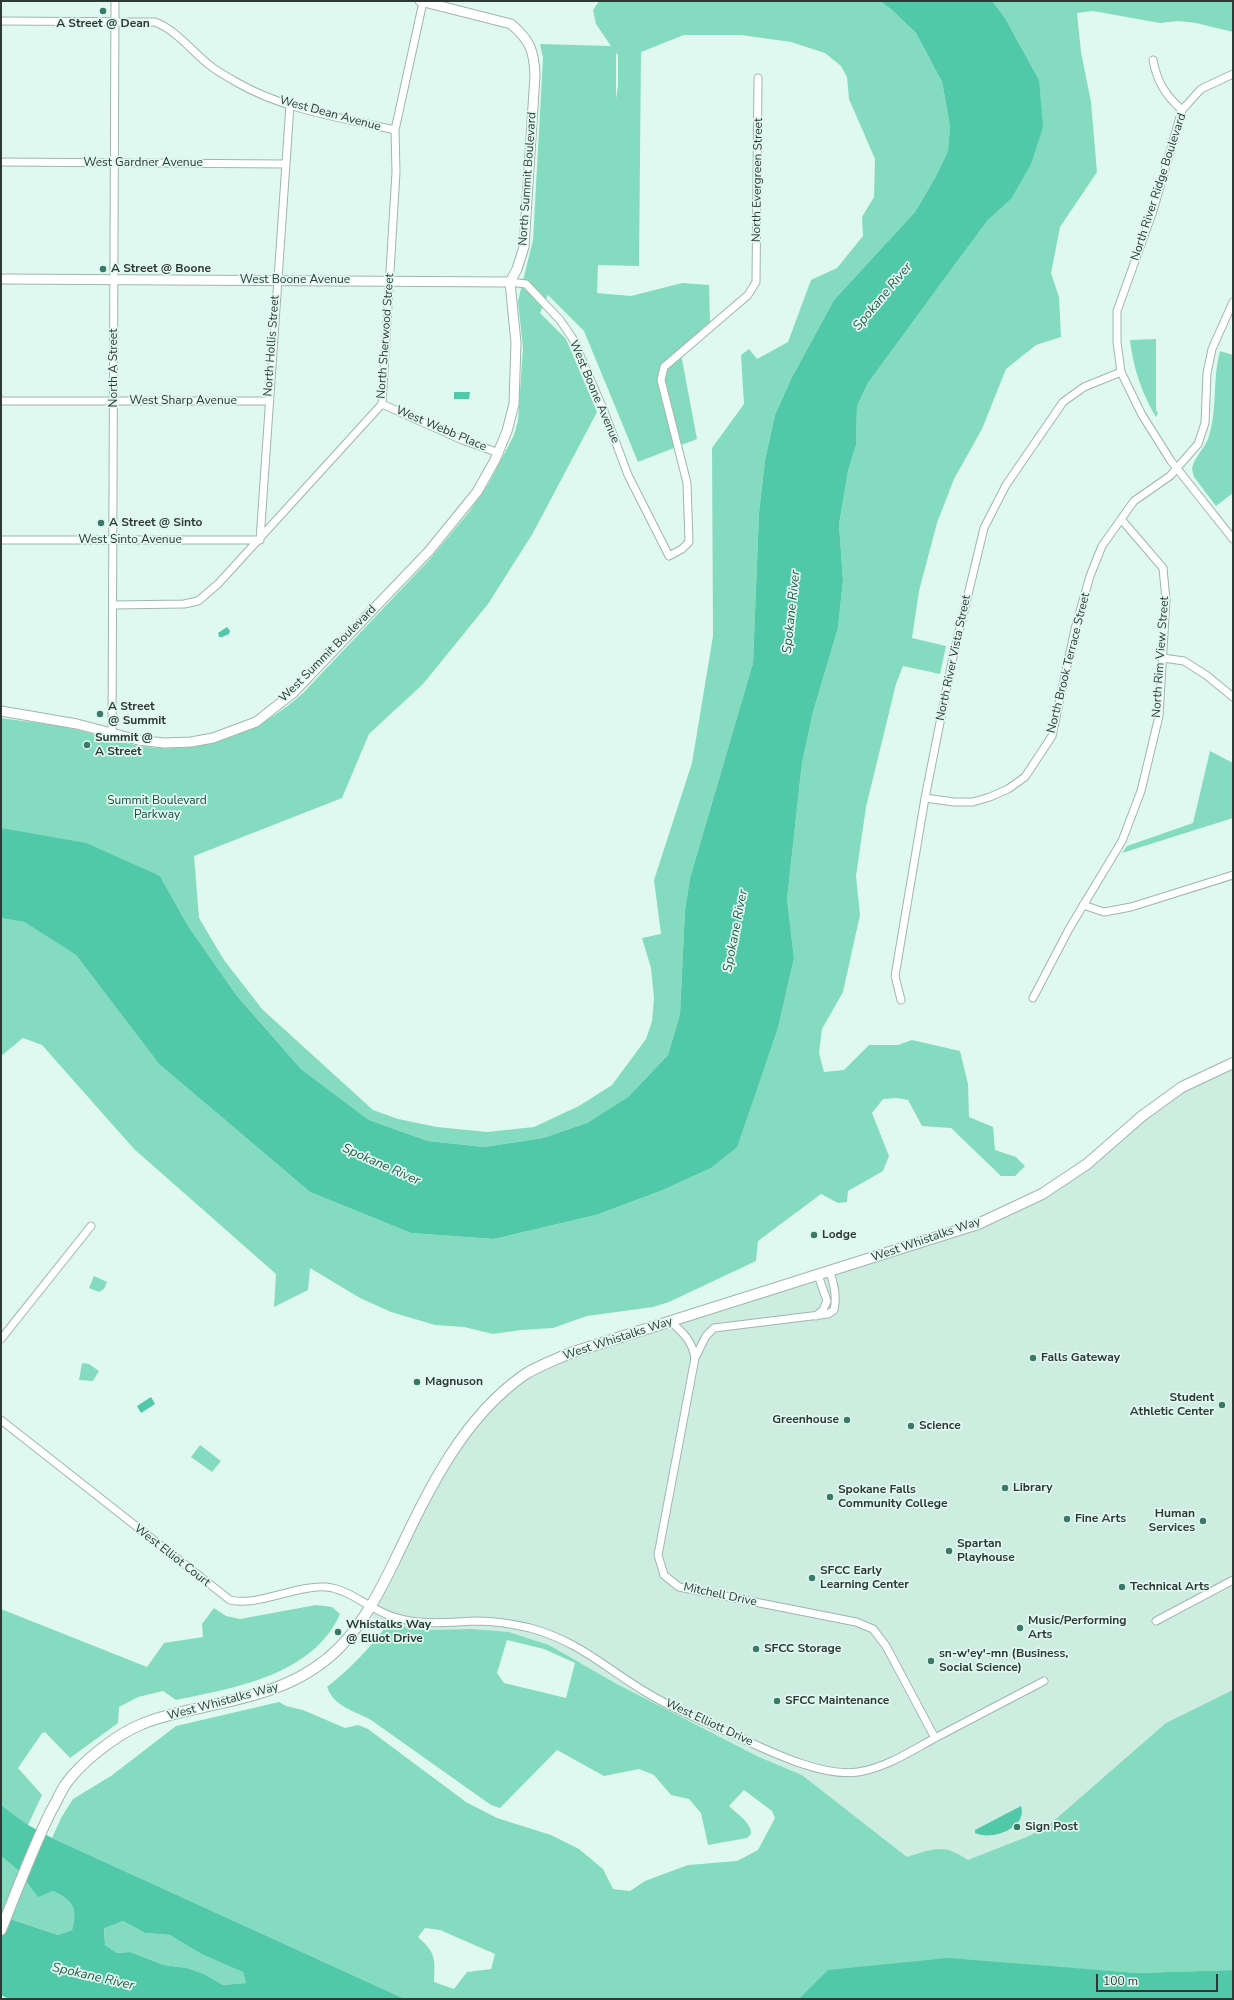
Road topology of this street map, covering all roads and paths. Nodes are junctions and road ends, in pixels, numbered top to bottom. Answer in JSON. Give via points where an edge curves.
{"nodes":[{"id":1,"x":115,"y":1,"type":"edge"},
{"id":2,"x":422,"y":1,"type":"edge"},
{"id":3,"x":1,"y":21,"type":"edge"},
{"id":4,"x":114,"y":22,"type":"junction"},
{"id":5,"x":1154,"y":60,"type":"dead end"},
{"id":6,"x":1233,"y":74,"type":"edge"},
{"id":7,"x":758,"y":78,"type":"dead end"},
{"id":8,"x":290,"y":105,"type":"junction"},
{"id":9,"x":1182,"y":110,"type":"junction"},
{"id":10,"x":395,"y":130,"type":"junction"},
{"id":11,"x":1,"y":162,"type":"edge"},
{"id":12,"x":114,"y":162,"type":"junction"},
{"id":13,"x":285,"y":164,"type":"junction"},
{"id":14,"x":114,"y":278,"type":"junction"},
{"id":15,"x":1,"y":279,"type":"edge"},
{"id":16,"x":277,"y":280,"type":"junction"},
{"id":17,"x":390,"y":280,"type":"junction"},
{"id":18,"x":510,"y":282,"type":"junction"},
{"id":19,"x":756,"y":282,"type":"joint"},
{"id":20,"x":1233,"y":302,"type":"edge"},
{"id":21,"x":1121,"y":372,"type":"junction"},
{"id":22,"x":114,"y":400,"type":"junction"},
{"id":23,"x":1,"y":401,"type":"edge"},
{"id":24,"x":268,"y":401,"type":"junction"},
{"id":25,"x":382,"y":404,"type":"junction"},
{"id":26,"x":499,"y":453,"type":"junction"},
{"id":27,"x":1177,"y":469,"type":"junction"},
{"id":28,"x":1121,"y":519,"type":"junction"},
{"id":29,"x":1233,"y":539,"type":"edge"},
{"id":30,"x":1,"y":540,"type":"edge"},
{"id":31,"x":114,"y":540,"type":"junction"},
{"id":32,"x":260,"y":540,"type":"junction"},
{"id":33,"x":114,"y":605,"type":"junction"},
{"id":34,"x":1163,"y":658,"type":"junction"},
{"id":35,"x":1233,"y":697,"type":"edge"},
{"id":36,"x":1,"y":711,"type":"edge"},
{"id":37,"x":112,"y":734,"type":"junction"},
{"id":38,"x":925,"y":798,"type":"junction"},
{"id":39,"x":1233,"y":875,"type":"edge"},
{"id":40,"x":1083,"y":905,"type":"junction"},
{"id":41,"x":1034,"y":998,"type":"dead end"},
{"id":42,"x":901,"y":1000,"type":"dead end"},
{"id":43,"x":1233,"y":1063,"type":"edge"},
{"id":44,"x":91,"y":1226,"type":"dead end"},
{"id":45,"x":830,"y":1272,"type":"junction"},
{"id":46,"x":818,"y":1275,"type":"junction"},
{"id":47,"x":816,"y":1316,"type":"junction"},
{"id":48,"x":670,"y":1321,"type":"junction"},
{"id":49,"x":1,"y":1339,"type":"edge"},
{"id":50,"x":695,"y":1358,"type":"junction"},
{"id":51,"x":1,"y":1420,"type":"edge"},
{"id":52,"x":1233,"y":1580,"type":"edge"},
{"id":53,"x":370,"y":1607,"type":"junction"},
{"id":54,"x":1156,"y":1622,"type":"dead end"},
{"id":55,"x":1044,"y":1681,"type":"dead end"},
{"id":56,"x":935,"y":1738,"type":"junction"},
{"id":57,"x":1,"y":1930,"type":"edge"}],
"edges":[{"from":1,"to":4,"type":"street","name":"North A Street"},
{"from":2,"to":10,"type":"street","name":"North Sherwood Street"},
{"from":2,"to":18,"type":"street","name":"North Summit Boulevard","via":[[511,24],[530,44],[535,75],[524,247]]},
{"from":3,"to":4,"type":"street","name":"West Dean Avenue"},
{"from":4,"to":8,"type":"street","name":"West Dean Avenue","via":[[155,22],[168,28],[212,67],[238,84]]},
{"from":4,"to":12,"type":"street","name":"North A Street"},
{"from":5,"to":9,"type":"street","via":[[1159,84],[1169,99]]},
{"from":6,"to":9,"type":"street","name":"North River Ridge Boulevard","via":[[1201,88]]},
{"from":7,"to":19,"type":"street","name":"North Evergreen Street"},
{"from":8,"to":10,"type":"street","name":"West Dean Avenue"},
{"from":8,"to":13,"type":"street","name":"North Hollis Street"},
{"from":9,"to":21,"type":"street","name":"North River Ridge Boulevard","via":[[1153,211],[1117,311],[1117,342]]},
{"from":10,"to":17,"type":"street","name":"North Sherwood Street","via":[[396,172]]},
{"from":11,"to":12,"type":"street","name":"West Gardner Avenue"},
{"from":12,"to":13,"type":"street","name":"West Gardner Avenue"},
{"from":12,"to":14,"type":"street","name":"North A Street"},
{"from":13,"to":16,"type":"street","name":"North Hollis Street"},
{"from":14,"to":15,"type":"street","name":"West Boone Avenue"},
{"from":14,"to":16,"type":"street","name":"West Boone Avenue"},
{"from":14,"to":22,"type":"street","name":"North A Street"},
{"from":16,"to":17,"type":"street","name":"West Boone Avenue"},
{"from":16,"to":24,"type":"street","name":"North Hollis Street"},
{"from":17,"to":18,"type":"street","name":"West Boone Avenue"},
{"from":17,"to":25,"type":"street","name":"North Sherwood Street"},
{"from":18,"to":19,"type":"street","name":"West Boone Avenue","via":[[526,284],[560,320],[573,339],[628,475],[669,556],[689,542],[688,482],[661,380],[664,367],[748,296]]},
{"from":18,"to":26,"type":"street","via":[[516,342],[514,404]]},
{"from":20,"to":27,"type":"street","name":"North Brook Terrace Street","via":[[1212,350],[1207,373],[1206,413],[1202,434],[1191,454]]},
{"from":21,"to":27,"type":"street","name":"North River Ridge Boulevard","via":[[1142,415]]},
{"from":21,"to":38,"type":"street","name":"North River Vista Street","via":[[1084,387],[1063,402],[1006,485],[984,528],[955,650]]},
{"from":22,"to":23,"type":"street","name":"West Sharp Avenue"},
{"from":22,"to":24,"type":"street","name":"West Sharp Avenue"},
{"from":22,"to":31,"type":"street","name":"North A Street"},
{"from":24,"to":32,"type":"street","name":"North Hollis Street"},
{"from":25,"to":26,"type":"street","name":"West Webb Place","via":[[460,439]]},
{"from":25,"to":32,"type":"street","name":"North Sherwood Street"},
{"from":26,"to":37,"type":"street","name":"West Summit Boulevard","via":[[477,492],[429,551],[293,693],[274,709],[256,722],[236,730],[191,742],[164,743]]},
{"from":27,"to":28,"type":"street","name":"North Brook Terrace Street","via":[[1134,501]]},
{"from":27,"to":29,"type":"street","name":"North River Ridge Boulevard"},
{"from":28,"to":34,"type":"street","name":"North Rim View Street","via":[[1163,568],[1166,600]]},
{"from":28,"to":38,"type":"street","name":"North Brook Terrace Street","via":[[1102,546],[1090,576],[1052,736],[1025,777],[1008,789],[973,802]]},
{"from":30,"to":31,"type":"street","name":"West Sinto Avenue"},
{"from":31,"to":32,"type":"street","name":"West Sinto Avenue"},
{"from":31,"to":33,"type":"street","name":"North A Street"},
{"from":32,"to":33,"type":"street","name":"North Sherwood Street","via":[[198,601],[170,605]]},
{"from":33,"to":37,"type":"street","name":"North A Street"},
{"from":34,"to":35,"type":"street","via":[[1184,661]]},
{"from":34,"to":40,"type":"street","name":"North Rim View Street","via":[[1159,716],[1142,791],[1122,841]]},
{"from":36,"to":37,"type":"street","name":"West Summit Boulevard","via":[[77,724]]},
{"from":38,"to":42,"type":"street","name":"North River Vista Street","via":[[895,976]]},
{"from":39,"to":40,"type":"street","via":[[1131,907],[1104,912]]},
{"from":40,"to":41,"type":"street","name":"North Rim View Street"},
{"from":43,"to":45,"type":"main road","name":"West Whistalks Way","via":[[1182,1087],[1142,1116],[1086,1164],[1042,1194],[978,1224]]},
{"from":44,"to":49,"type":"street"},
{"from":45,"to":46,"type":"main road","name":"West Whistalks Way"},
{"from":45,"to":47,"type":"street","via":[[836,1290],[834,1310]]},
{"from":46,"to":47,"type":"street","via":[[827,1301],[823,1310]]},
{"from":46,"to":48,"type":"main road","name":"West Whistalks Way"},
{"from":47,"to":50,"type":"street","name":"Mitchell Drive","via":[[714,1328],[706,1336]]},
{"from":48,"to":50,"type":"street","name":"Mitchell Drive","via":[[687,1337],[693,1347]]},
{"from":48,"to":53,"type":"main road","name":"West Whistalks Way","via":[[570,1353],[526,1374],[499,1394],[477,1417],[442,1468]]},
{"from":50,"to":56,"type":"street","name":"Mitchell Drive","via":[[658,1556],[664,1575],[679,1587],[856,1622],[873,1629],[886,1646]]},
{"from":51,"to":53,"type":"street","name":"West Elliot Court","via":[[228,1599],[243,1602],[324,1587],[342,1591]]},
{"from":52,"to":54,"type":"street"},
{"from":53,"to":56,"type":"street","name":"West Elliott Drive","via":[[412,1622],[499,1622],[557,1637],[596,1657],[661,1701],[772,1752],[824,1770],[846,1773],[870,1770]]},
{"from":53,"to":57,"type":"main road","name":"West Whistalks Way","via":[[332,1655],[314,1670],[292,1682],[256,1696],[142,1724],[98,1751],[65,1785],[33,1850]]},
{"from":55,"to":56,"type":"street","name":"West Elliott Drive"}]}
